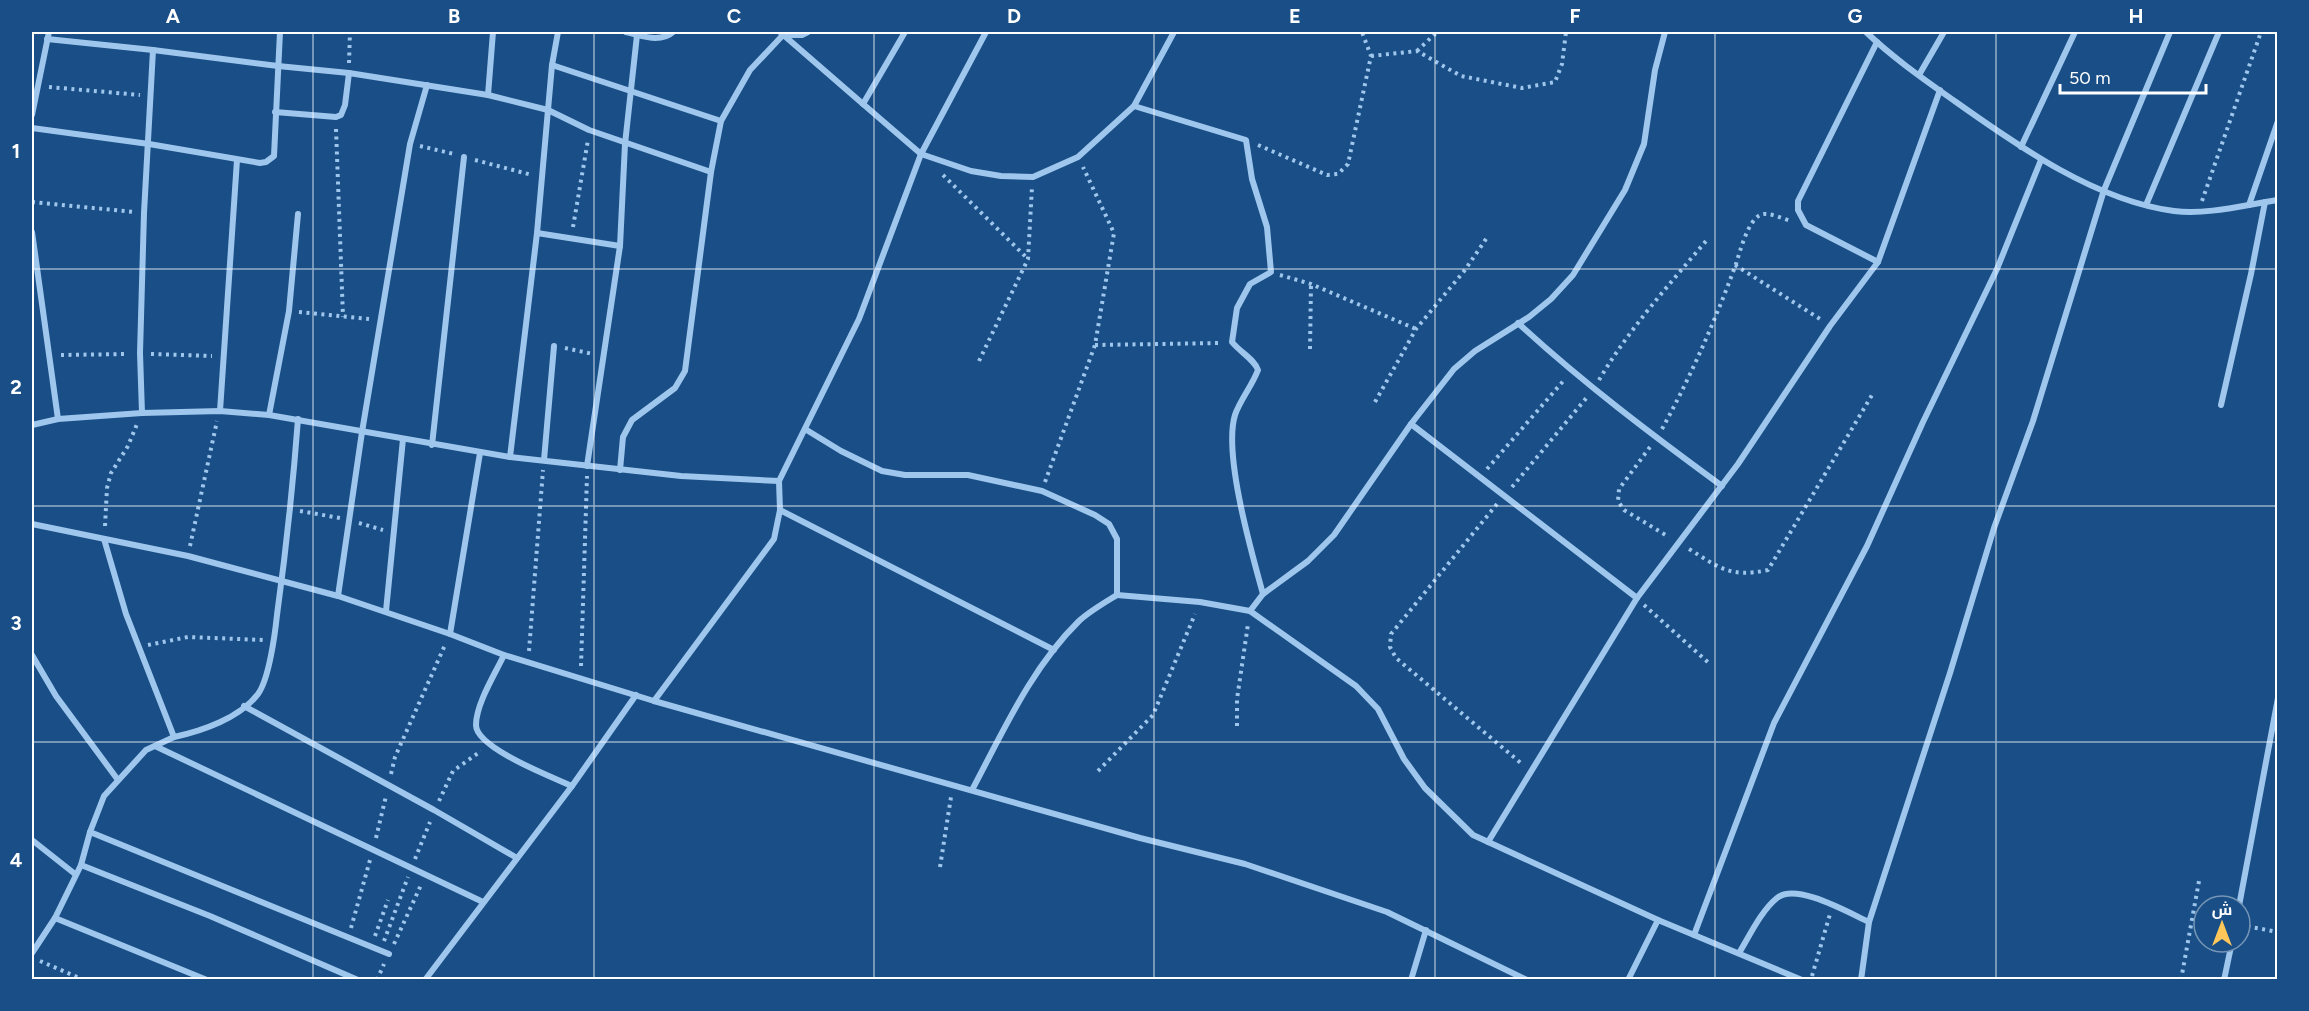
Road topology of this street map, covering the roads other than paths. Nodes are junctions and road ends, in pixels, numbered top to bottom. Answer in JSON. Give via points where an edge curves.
{"nodes":[{"id":1,"x":49,"y":32,"type":"edge"},
{"id":2,"x":280,"y":32,"type":"edge"},
{"id":3,"x":493,"y":32,"type":"edge"},
{"id":4,"x":558,"y":32,"type":"edge"},
{"id":5,"x":626,"y":32,"type":"edge"},
{"id":6,"x":674,"y":32,"type":"edge"},
{"id":7,"x":808,"y":32,"type":"edge"},
{"id":8,"x":905,"y":32,"type":"edge"},
{"id":9,"x":986,"y":32,"type":"edge"},
{"id":10,"x":1174,"y":32,"type":"edge"},
{"id":11,"x":1665,"y":32,"type":"edge"},
{"id":12,"x":1866,"y":32,"type":"edge"},
{"id":13,"x":1944,"y":32,"type":"edge"},
{"id":14,"x":2075,"y":32,"type":"edge"},
{"id":15,"x":2170,"y":32,"type":"edge"},
{"id":16,"x":2219,"y":32,"type":"edge"},
{"id":17,"x":782,"y":33,"type":"edge"},
{"id":18,"x":637,"y":35,"type":"junction"},
{"id":19,"x":47,"y":39,"type":"junction"},
{"id":20,"x":1877,"y":42,"type":"junction"},
{"id":21,"x":153,"y":50,"type":"junction"},
{"id":22,"x":552,"y":64,"type":"junction"},
{"id":23,"x":279,"y":66,"type":"junction"},
{"id":24,"x":349,"y":73,"type":"junction"},
{"id":25,"x":1919,"y":75,"type":"junction"},
{"id":26,"x":427,"y":84,"type":"junction"},
{"id":27,"x":1940,"y":90,"type":"junction"},
{"id":28,"x":630,"y":92,"type":"junction"},
{"id":29,"x":488,"y":95,"type":"junction"},
{"id":30,"x":863,"y":104,"type":"junction"},
{"id":31,"x":1134,"y":106,"type":"junction"},
{"id":32,"x":548,"y":110,"type":"junction"},
{"id":33,"x":275,"y":112,"type":"junction"},
{"id":34,"x":32,"y":115,"type":"edge"},
{"id":35,"x":721,"y":121,"type":"junction"},
{"id":36,"x":2277,"y":121,"type":"edge"},
{"id":37,"x":32,"y":128,"type":"edge"},
{"id":38,"x":149,"y":144,"type":"junction"},
{"id":39,"x":625,"y":144,"type":"junction"},
{"id":40,"x":2021,"y":147,"type":"junction"},
{"id":41,"x":921,"y":153,"type":"junction"},
{"id":42,"x":464,"y":157,"type":"road end"},
{"id":43,"x":237,"y":160,"type":"junction"},
{"id":44,"x":2041,"y":160,"type":"junction"},
{"id":45,"x":711,"y":172,"type":"junction"},
{"id":46,"x":2104,"y":190,"type":"junction"},
{"id":47,"x":2277,"y":200,"type":"edge"},
{"id":48,"x":2265,"y":202,"type":"junction"},
{"id":49,"x":2146,"y":205,"type":"junction"},
{"id":50,"x":2249,"y":205,"type":"junction"},
{"id":51,"x":298,"y":214,"type":"dead end"},
{"id":52,"x":32,"y":232,"type":"edge"},
{"id":53,"x":537,"y":233,"type":"junction"},
{"id":54,"x":620,"y":246,"type":"junction"},
{"id":55,"x":1878,"y":261,"type":"junction"},
{"id":56,"x":1518,"y":323,"type":"junction"},
{"id":57,"x":554,"y":346,"type":"road end"},
{"id":58,"x":2221,"y":405,"type":"dead end"},
{"id":59,"x":220,"y":411,"type":"junction"},
{"id":60,"x":142,"y":413,"type":"junction"},
{"id":61,"x":269,"y":415,"type":"junction"},
{"id":62,"x":58,"y":420,"type":"junction"},
{"id":63,"x":298,"y":420,"type":"junction"},
{"id":64,"x":1411,"y":424,"type":"junction"},
{"id":65,"x":32,"y":425,"type":"edge"},
{"id":66,"x":805,"y":429,"type":"junction"},
{"id":67,"x":362,"y":432,"type":"junction"},
{"id":68,"x":403,"y":440,"type":"junction"},
{"id":69,"x":432,"y":445,"type":"junction"},
{"id":70,"x":480,"y":453,"type":"junction"},
{"id":71,"x":510,"y":457,"type":"junction"},
{"id":72,"x":544,"y":460,"type":"junction"},
{"id":73,"x":587,"y":466,"type":"junction"},
{"id":74,"x":620,"y":470,"type":"junction"},
{"id":75,"x":779,"y":481,"type":"junction"},
{"id":76,"x":1722,"y":486,"type":"junction"},
{"id":77,"x":780,"y":510,"type":"junction"},
{"id":78,"x":32,"y":524,"type":"edge"},
{"id":79,"x":104,"y":539,"type":"junction"},
{"id":80,"x":282,"y":580,"type":"junction"},
{"id":81,"x":1263,"y":594,"type":"junction"},
{"id":82,"x":1117,"y":595,"type":"junction"},
{"id":83,"x":338,"y":596,"type":"junction"},
{"id":84,"x":1637,"y":598,"type":"junction"},
{"id":85,"x":386,"y":611,"type":"junction"},
{"id":86,"x":1250,"y":611,"type":"junction"},
{"id":87,"x":450,"y":634,"type":"junction"},
{"id":88,"x":1054,"y":650,"type":"junction"},
{"id":89,"x":32,"y":655,"type":"edge"},
{"id":90,"x":504,"y":655,"type":"junction"},
{"id":91,"x":636,"y":696,"type":"junction"},
{"id":92,"x":2277,"y":698,"type":"edge"},
{"id":93,"x":654,"y":701,"type":"junction"},
{"id":94,"x":244,"y":706,"type":"junction"},
{"id":95,"x":174,"y":737,"type":"junction"},
{"id":96,"x":155,"y":746,"type":"junction"},
{"id":97,"x":118,"y":780,"type":"junction"},
{"id":98,"x":572,"y":786,"type":"junction"},
{"id":99,"x":972,"y":790,"type":"junction"},
{"id":100,"x":90,"y":832,"type":"junction"},
{"id":101,"x":32,"y":840,"type":"edge"},
{"id":102,"x":1488,"y":843,"type":"junction"},
{"id":103,"x":517,"y":858,"type":"junction"},
{"id":104,"x":81,"y":865,"type":"junction"},
{"id":105,"x":75,"y":874,"type":"junction"},
{"id":106,"x":2241,"y":894,"type":"edge"},
{"id":107,"x":483,"y":902,"type":"junction"},
{"id":108,"x":55,"y":918,"type":"junction"},
{"id":109,"x":1658,"y":920,"type":"junction"},
{"id":110,"x":1869,"y":922,"type":"junction"},
{"id":111,"x":1426,"y":930,"type":"junction"},
{"id":112,"x":1694,"y":935,"type":"junction"},
{"id":113,"x":1739,"y":953,"type":"junction"},
{"id":114,"x":389,"y":954,"type":"road end"},
{"id":115,"x":2229,"y":954,"type":"edge"},
{"id":116,"x":32,"y":955,"type":"edge"},
{"id":117,"x":207,"y":980,"type":"edge"},
{"id":118,"x":358,"y":980,"type":"edge"},
{"id":119,"x":424,"y":980,"type":"edge"},
{"id":120,"x":1411,"y":980,"type":"edge"},
{"id":121,"x":1527,"y":980,"type":"edge"},
{"id":122,"x":1628,"y":980,"type":"edge"},
{"id":123,"x":1803,"y":980,"type":"edge"},
{"id":124,"x":1861,"y":980,"type":"edge"},
{"id":125,"x":2224,"y":980,"type":"edge"}],
"edges":[{"from":1,"to":19,"type":"street"},
{"from":2,"to":23,"type":"street"},
{"from":3,"to":29,"type":"street"},
{"from":4,"to":22,"type":"street"},
{"from":5,"to":18,"type":"street"},
{"from":6,"to":18,"type":"street","via":[[664,38]]},
{"from":7,"to":17,"type":"street"},
{"from":8,"to":30,"type":"street"},
{"from":9,"to":41,"type":"street"},
{"from":10,"to":31,"type":"street"},
{"from":11,"to":56,"type":"street","via":[[1644,144],[1625,190],[1573,275],[1551,299]]},
{"from":12,"to":20,"type":"street"},
{"from":13,"to":25,"type":"street"},
{"from":14,"to":40,"type":"street"},
{"from":15,"to":46,"type":"street"},
{"from":16,"to":49,"type":"street"},
{"from":17,"to":30,"type":"street"},
{"from":17,"to":35,"type":"street","via":[[750,70]]},
{"from":18,"to":28,"type":"street"},
{"from":19,"to":21,"type":"street"},
{"from":19,"to":34,"type":"street"},
{"from":20,"to":25,"type":"street"},
{"from":20,"to":55,"type":"street","via":[[1798,201],[1798,210],[1806,225]]},
{"from":21,"to":23,"type":"street"},
{"from":21,"to":38,"type":"street"},
{"from":22,"to":28,"type":"street"},
{"from":22,"to":32,"type":"street"},
{"from":23,"to":24,"type":"street"},
{"from":23,"to":33,"type":"street"},
{"from":24,"to":26,"type":"street"},
{"from":24,"to":33,"type":"street","via":[[344,112],[336,117]]},
{"from":25,"to":27,"type":"street"},
{"from":26,"to":29,"type":"street"},
{"from":26,"to":67,"type":"street","via":[[410,144]]},
{"from":27,"to":40,"type":"street"},
{"from":27,"to":55,"type":"street"},
{"from":28,"to":35,"type":"street"},
{"from":28,"to":39,"type":"street"},
{"from":29,"to":32,"type":"street"},
{"from":30,"to":41,"type":"street"},
{"from":31,"to":41,"type":"street","via":[[1078,157],[1033,177],[971,171]]},
{"from":31,"to":81,"type":"street","via":[[1246,140],[1252,179],[1267,227],[1271,272],[1250,284],[1237,308],[1232,342],[1242,355],[1255,362],[1258,370],[1235,415],[1233,437],[1247,536]]},
{"from":32,"to":39,"type":"street"},
{"from":32,"to":53,"type":"street"},
{"from":33,"to":43,"type":"street","via":[[274,156],[260,163]]},
{"from":35,"to":45,"type":"street"},
{"from":36,"to":50,"type":"street"},
{"from":37,"to":38,"type":"street"},
{"from":38,"to":43,"type":"street"},
{"from":38,"to":60,"type":"street","via":[[140,353]]},
{"from":39,"to":45,"type":"street"},
{"from":39,"to":54,"type":"street"},
{"from":40,"to":44,"type":"street"},
{"from":41,"to":66,"type":"street","via":[[859,319]]},
{"from":42,"to":69,"type":"street"},
{"from":43,"to":59,"type":"street"},
{"from":44,"to":46,"type":"street"},
{"from":44,"to":112,"type":"street","via":[[1997,269],[1867,546],[1774,723]]},
{"from":45,"to":74,"type":"street","via":[[685,371],[675,388],[632,420],[623,437]]},
{"from":46,"to":49,"type":"street"},
{"from":46,"to":110,"type":"street","via":[[2033,422],[1987,549]]},
{"from":47,"to":48,"type":"street"},
{"from":48,"to":50,"type":"street"},
{"from":48,"to":58,"type":"street"},
{"from":49,"to":50,"type":"street","via":[[2198,212]]},
{"from":51,"to":61,"type":"street","via":[[289,311]]},
{"from":52,"to":62,"type":"street"},
{"from":53,"to":54,"type":"street"},
{"from":53,"to":71,"type":"street"},
{"from":54,"to":73,"type":"street"},
{"from":55,"to":76,"type":"street"},
{"from":56,"to":64,"type":"street","via":[[1454,369]]},
{"from":56,"to":76,"type":"street","via":[[1571,372]]},
{"from":57,"to":72,"type":"street"},
{"from":59,"to":60,"type":"street"},
{"from":59,"to":61,"type":"street"},
{"from":60,"to":62,"type":"street"},
{"from":61,"to":63,"type":"street"},
{"from":62,"to":65,"type":"street"},
{"from":63,"to":67,"type":"street"},
{"from":63,"to":80,"type":"street"},
{"from":64,"to":81,"type":"street","via":[[1334,535],[1308,561]]},
{"from":64,"to":84,"type":"street"},
{"from":66,"to":75,"type":"street"},
{"from":66,"to":82,"type":"street","via":[[882,471],[968,475],[1042,491],[1095,515],[1109,524],[1117,539]]},
{"from":67,"to":68,"type":"street"},
{"from":67,"to":83,"type":"street"},
{"from":68,"to":69,"type":"street"},
{"from":68,"to":85,"type":"street"},
{"from":69,"to":70,"type":"street"},
{"from":70,"to":71,"type":"street"},
{"from":70,"to":87,"type":"street"},
{"from":71,"to":72,"type":"street"},
{"from":72,"to":73,"type":"street"},
{"from":73,"to":74,"type":"street"},
{"from":74,"to":75,"type":"street"},
{"from":75,"to":77,"type":"street"},
{"from":76,"to":84,"type":"street"},
{"from":77,"to":88,"type":"street"},
{"from":77,"to":93,"type":"street","via":[[774,539]]},
{"from":78,"to":79,"type":"street"},
{"from":79,"to":80,"type":"street"},
{"from":79,"to":95,"type":"street","via":[[126,614]]},
{"from":80,"to":83,"type":"street"},
{"from":80,"to":94,"type":"street","via":[[274,640],[259,694]]},
{"from":81,"to":86,"type":"street"},
{"from":82,"to":86,"type":"street"},
{"from":82,"to":88,"type":"street","via":[[1080,620]]},
{"from":83,"to":85,"type":"street"},
{"from":84,"to":102,"type":"street"},
{"from":85,"to":87,"type":"street"},
{"from":86,"to":102,"type":"street","via":[[1356,686],[1378,709],[1404,759],[1425,788],[1473,835]]},
{"from":87,"to":90,"type":"street"},
{"from":88,"to":99,"type":"street","via":[[1026,690]]},
{"from":89,"to":97,"type":"street","via":[[56,696]]},
{"from":90,"to":91,"type":"street"},
{"from":90,"to":98,"type":"street","via":[[479,710],[478,735],[489,745]]},
{"from":91,"to":93,"type":"street"},
{"from":91,"to":98,"type":"street"},
{"from":92,"to":106,"type":"street"},
{"from":93,"to":99,"type":"street"},
{"from":94,"to":95,"type":"street","via":[[222,722]]},
{"from":94,"to":103,"type":"street"},
{"from":95,"to":96,"type":"street"},
{"from":96,"to":97,"type":"street","via":[[146,750]]},
{"from":96,"to":107,"type":"street"},
{"from":97,"to":100,"type":"street","via":[[105,796]]},
{"from":98,"to":103,"type":"street"},
{"from":99,"to":111,"type":"street","via":[[1245,864],[1387,912]]},
{"from":100,"to":104,"type":"street"},
{"from":100,"to":114,"type":"street"},
{"from":101,"to":105,"type":"street"},
{"from":102,"to":109,"type":"street"},
{"from":103,"to":107,"type":"street"},
{"from":104,"to":105,"type":"street"},
{"from":104,"to":118,"type":"street"},
{"from":105,"to":108,"type":"street"},
{"from":107,"to":119,"type":"street"},
{"from":108,"to":116,"type":"street"},
{"from":108,"to":117,"type":"street"},
{"from":109,"to":112,"type":"street"},
{"from":109,"to":122,"type":"street"},
{"from":110,"to":113,"type":"street","via":[[1796,892],[1778,896]]},
{"from":110,"to":124,"type":"street"},
{"from":111,"to":120,"type":"street"},
{"from":111,"to":121,"type":"street"},
{"from":112,"to":113,"type":"street"},
{"from":113,"to":123,"type":"street"},
{"from":115,"to":125,"type":"street"}]}
